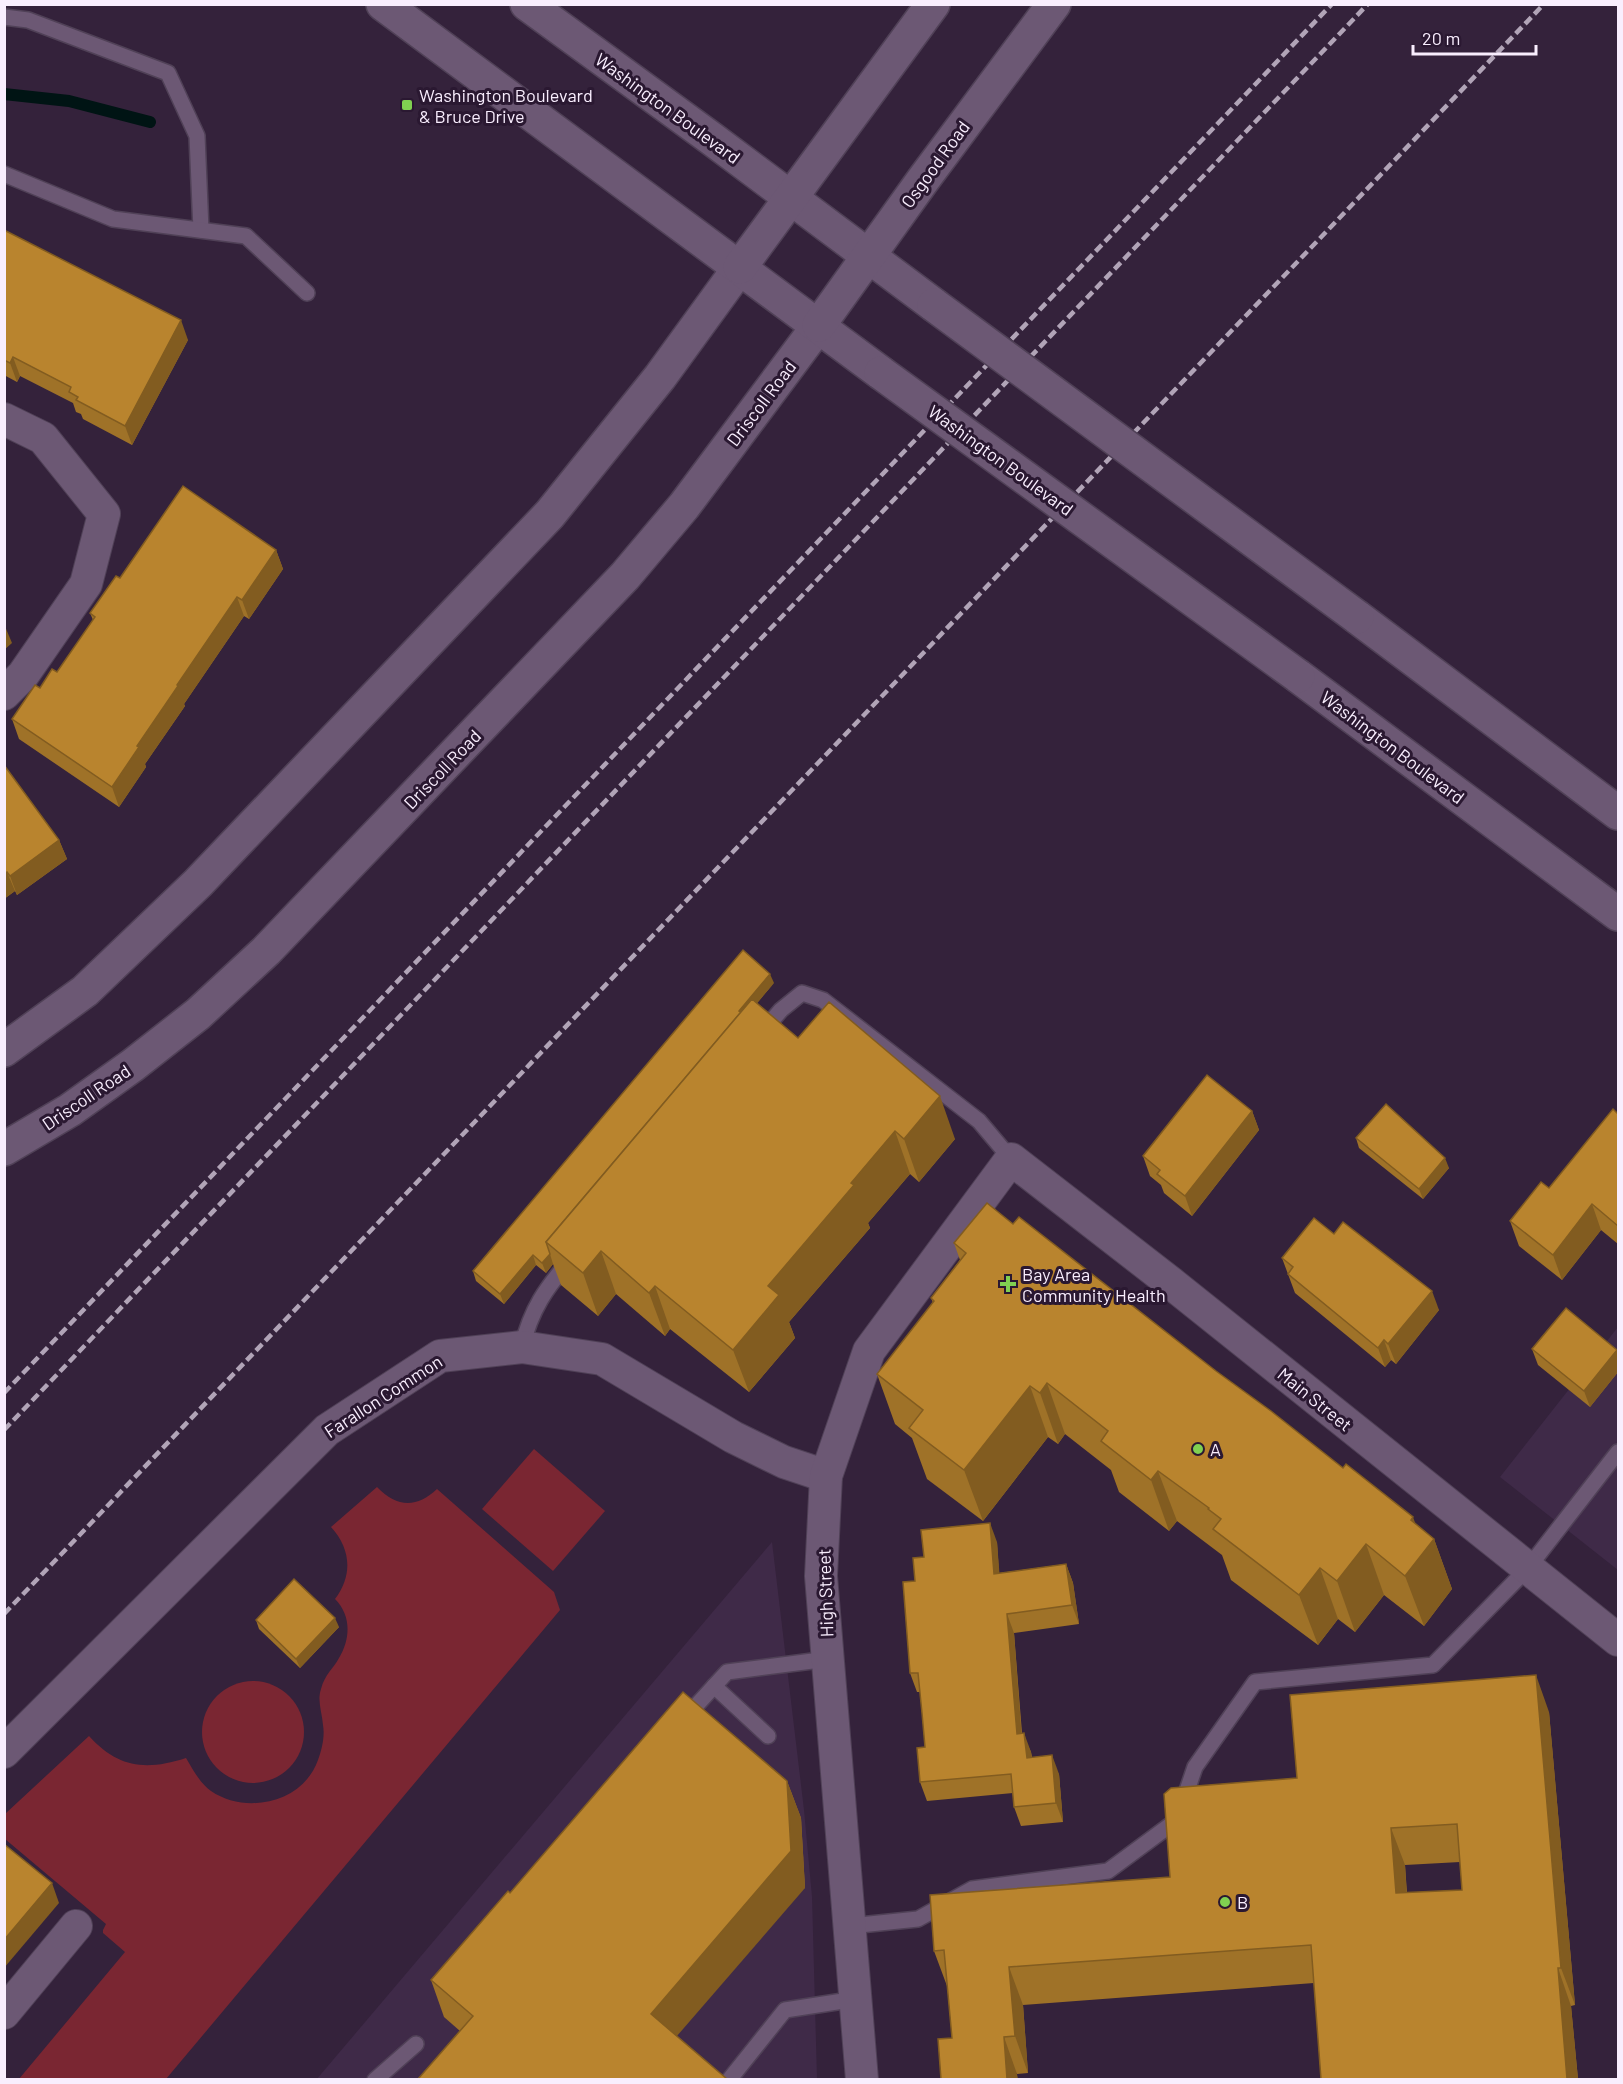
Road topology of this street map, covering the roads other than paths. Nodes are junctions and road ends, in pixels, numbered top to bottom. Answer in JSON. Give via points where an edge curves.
{"nodes":[{"id":1,"x":383,"y":4,"type":"edge"},
{"id":2,"x":527,"y":4,"type":"edge"},
{"id":3,"x":933,"y":4,"type":"edge"},
{"id":4,"x":1054,"y":4,"type":"edge"},
{"id":5,"x":4,"y":17,"type":"edge"},
{"id":6,"x":4,"y":174,"type":"edge"},
{"id":7,"x":790,"y":199,"type":"junction"},
{"id":8,"x":201,"y":230,"type":"junction"},
{"id":9,"x":869,"y":257,"type":"junction"},
{"id":10,"x":740,"y":267,"type":"junction"},
{"id":11,"x":308,"y":293,"type":"dead end"},
{"id":12,"x":819,"y":325,"type":"junction"},
{"id":13,"x":4,"y":419,"type":"edge"},
{"id":14,"x":4,"y":694,"type":"edge"},
{"id":15,"x":1618,"y":813,"type":"edge"},
{"id":16,"x":1618,"y":914,"type":"edge"},
{"id":17,"x":751,"y":1046,"type":"edge"},
{"id":18,"x":4,"y":1050,"type":"edge"},
{"id":19,"x":4,"y":1149,"type":"edge"},
{"id":20,"x":1011,"y":1159,"type":"junction"},
{"id":21,"x":578,"y":1251,"type":"edge"},
{"id":22,"x":522,"y":1347,"type":"junction"},
{"id":23,"x":1618,"y":1452,"type":"edge"},
{"id":24,"x":826,"y":1476,"type":"junction"},
{"id":25,"x":1528,"y":1568,"type":"junction"},
{"id":26,"x":1618,"y":1640,"type":"edge"},
{"id":27,"x":828,"y":1659,"type":"junction"},
{"id":28,"x":714,"y":1686,"type":"junction"},
{"id":29,"x":674,"y":1730,"type":"edge"},
{"id":30,"x":768,"y":1736,"type":"dead end"},
{"id":31,"x":4,"y":1752,"type":"edge"},
{"id":32,"x":76,"y":1926,"type":"dead end"},
{"id":33,"x":850,"y":1926,"type":"junction"},
{"id":34,"x":856,"y":1999,"type":"junction"},
{"id":35,"x":4,"y":2013,"type":"edge"},
{"id":36,"x":416,"y":2044,"type":"dead end"},
{"id":37,"x":375,"y":2079,"type":"edge"},
{"id":38,"x":729,"y":2079,"type":"edge"},
{"id":39,"x":862,"y":2079,"type":"edge"}],
"edges":[{"from":1,"to":10,"type":"main road","name":"Washington Boulevard"},
{"from":2,"to":7,"type":"main road","name":"Washington Boulevard"},
{"from":3,"to":7,"type":"main road"},
{"from":4,"to":9,"type":"main road","name":"Osgood Road"},
{"from":5,"to":8,"type":"lane","via":[[27,20],[168,73],[196,136]]},
{"from":6,"to":8,"type":"lane","via":[[113,219]]},
{"from":7,"to":9,"type":"main road","name":"Washington Boulevard"},
{"from":7,"to":10,"type":"main road"},
{"from":8,"to":11,"type":"lane","via":[[246,236]]},
{"from":9,"to":12,"type":"main road","name":"Osgood Road"},
{"from":9,"to":15,"type":"main road","name":"Washington Boulevard","bridge":true,"via":[[1358,616]]},
{"from":10,"to":12,"type":"main road","name":"Washington Boulevard"},
{"from":10,"to":18,"type":"main road","via":[[654,385],[550,514],[160,921],[85,991]]},
{"from":12,"to":16,"type":"main road","name":"Washington Boulevard","bridge":true},
{"from":12,"to":19,"type":"main road","name":"Driscoll Road","via":[[684,506],[625,576],[266,951],[198,1014],[133,1065],[70,1110]]},
{"from":13,"to":14,"type":"street","via":[[43,438],[104,514],[86,584],[23,675]]},
{"from":17,"to":20,"type":"lane","via":[[781,1010],[802,993],[823,1000],[980,1121]]},
{"from":20,"to":24,"type":"street","name":"High Street","via":[[869,1351]]},
{"from":20,"to":25,"type":"street","name":"Main Street"},
{"from":21,"to":22,"type":"lane","via":[[541,1297]]},
{"from":22,"to":24,"type":"street","name":"Farallon Common","via":[[602,1359],[734,1437],[784,1462]]},
{"from":22,"to":31,"type":"street","name":"Farallon Common","via":[[440,1356],[327,1430]]},
{"from":23,"to":25,"type":"lane"},
{"from":24,"to":27,"type":"street","name":"High Street","via":[[821,1576]]},
{"from":25,"to":26,"type":"street","name":"Main Street"},
{"from":25,"to":33,"type":"lane","via":[[1433,1665],[1256,1682],[1195,1767],[1178,1820],[1108,1871],[972,1888],[918,1919]]},
{"from":27,"to":28,"type":"lane","via":[[727,1672]]},
{"from":27,"to":33,"type":"street","name":"High Street"},
{"from":28,"to":29,"type":"lane"},
{"from":28,"to":30,"type":"lane"},
{"from":32,"to":35,"type":"street"},
{"from":33,"to":34,"type":"street","name":"High Street"},
{"from":34,"to":38,"type":"lane","via":[[785,2010]]},
{"from":34,"to":39,"type":"street","name":"High Street"},
{"from":36,"to":37,"type":"lane"}]}
